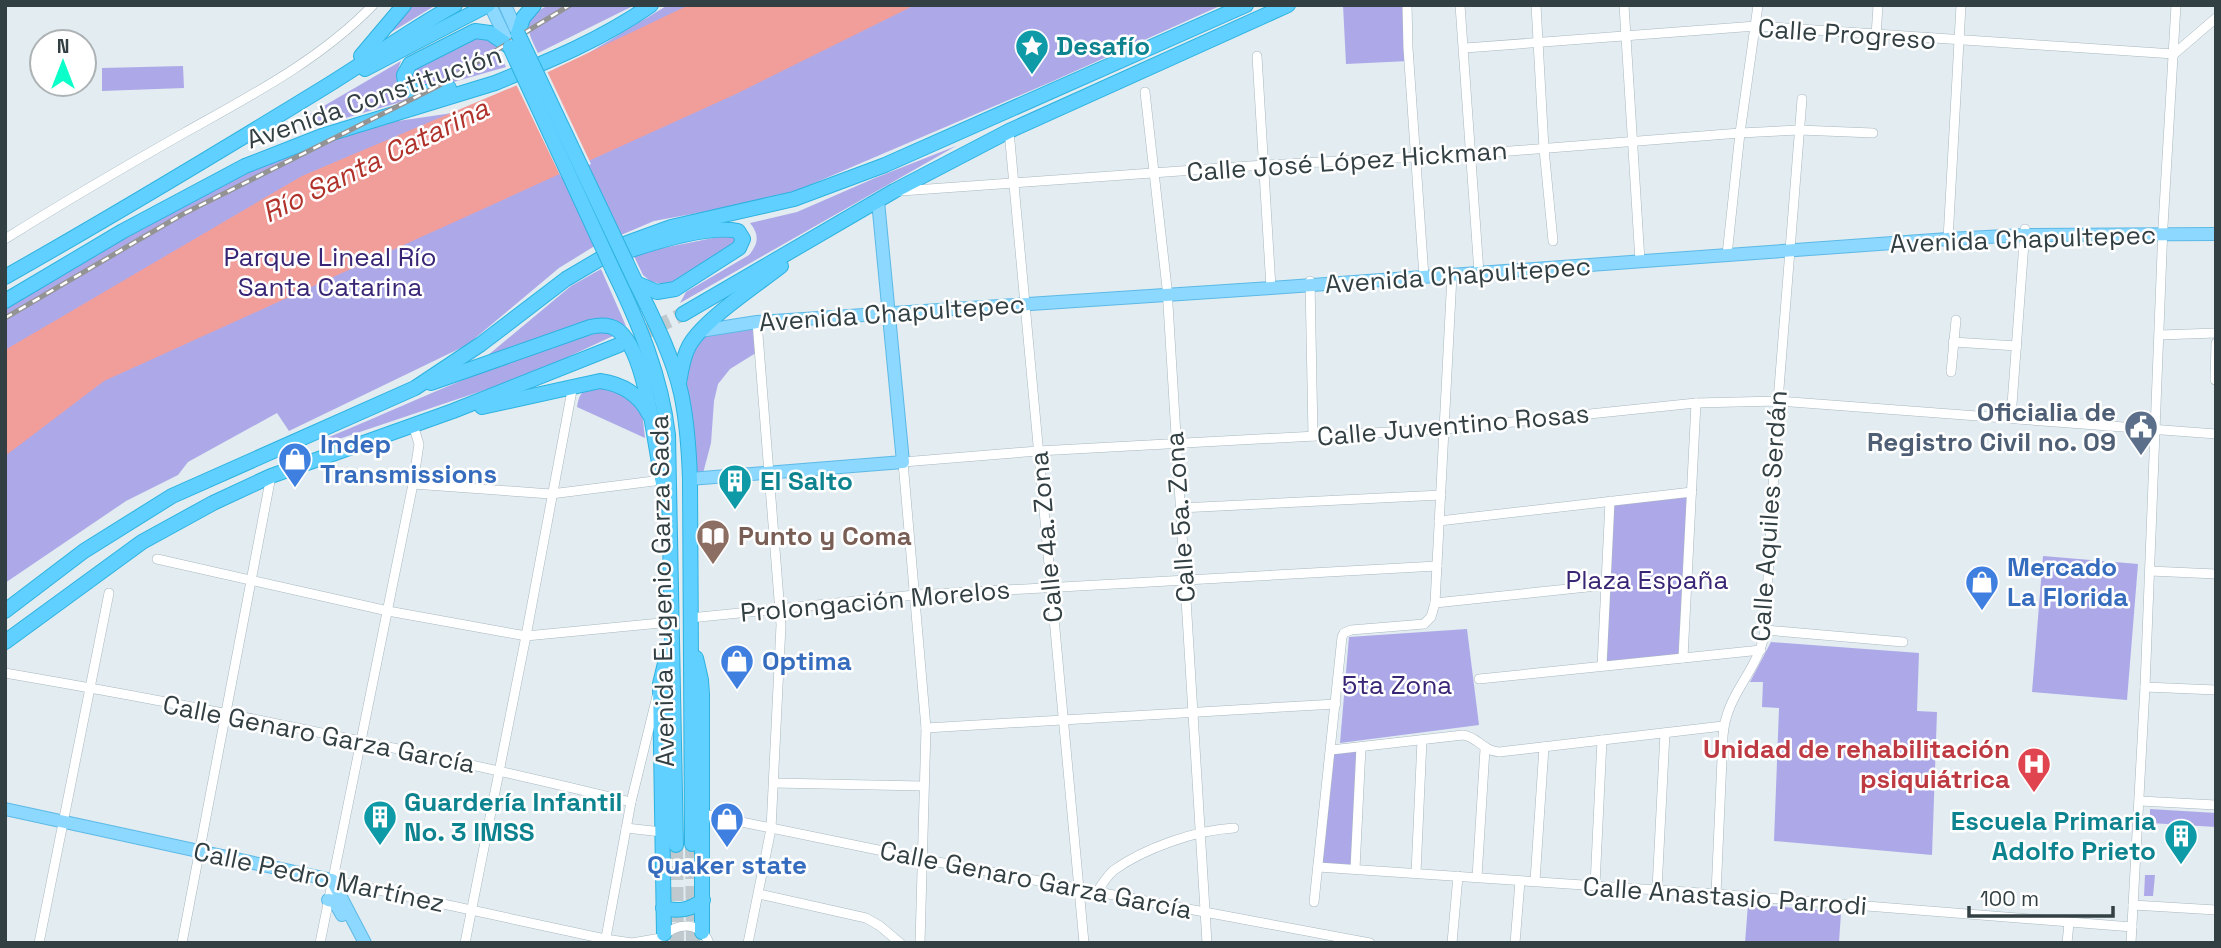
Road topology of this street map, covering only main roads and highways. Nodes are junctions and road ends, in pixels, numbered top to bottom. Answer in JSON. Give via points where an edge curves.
{"nodes":[{"id":1,"x":404,"y":5,"type":"edge"},
{"id":2,"x":455,"y":5,"type":"edge"},
{"id":3,"x":489,"y":5,"type":"edge"},
{"id":4,"x":505,"y":5,"type":"edge"},
{"id":5,"x":534,"y":5,"type":"edge"},
{"id":6,"x":651,"y":5,"type":"edge"},
{"id":7,"x":1246,"y":5,"type":"edge"},
{"id":8,"x":1288,"y":5,"type":"edge"},
{"id":9,"x":519,"y":34,"type":"junction"},
{"id":10,"x":510,"y":47,"type":"junction"},
{"id":11,"x":344,"y":76,"type":"junction"},
{"id":12,"x":495,"y":83,"type":"junction"},
{"id":13,"x":878,"y":201,"type":"junction"},
{"id":14,"x":2216,"y":227,"type":"edge"},
{"id":15,"x":2163,"y":230,"type":"junction"},
{"id":16,"x":2216,"y":234,"type":"edge"},
{"id":17,"x":818,"y":237,"type":"junction"},
{"id":18,"x":584,"y":266,"type":"junction"},
{"id":19,"x":620,"y":267,"type":"junction"},
{"id":20,"x":1479,"y":270,"type":"junction"},
{"id":21,"x":1424,"y":274,"type":"junction"},
{"id":22,"x":5,"y":277,"type":"edge"},
{"id":23,"x":636,"y":283,"type":"junction"},
{"id":24,"x":5,"y":301,"type":"edge"},
{"id":25,"x":888,"y":310,"type":"junction"},
{"id":26,"x":683,"y":314,"type":"tunnel mouth"},
{"id":27,"x":700,"y":331,"type":"junction"},
{"id":28,"x":619,"y":345,"type":"tunnel mouth"},
{"id":29,"x":679,"y":384,"type":"junction"},
{"id":30,"x":415,"y":388,"type":"junction"},
{"id":31,"x":453,"y":411,"type":"junction"},
{"id":32,"x":650,"y":416,"type":"junction"},
{"id":33,"x":690,"y":478,"type":"junction"},
{"id":34,"x":670,"y":498,"type":"junction"},
{"id":35,"x":5,"y":611,"type":"edge"},
{"id":36,"x":5,"y":642,"type":"edge"},
{"id":37,"x":671,"y":644,"type":"junction"},
{"id":38,"x":691,"y":644,"type":"junction"},
{"id":39,"x":5,"y":809,"type":"edge"},
{"id":40,"x":692,"y":844,"type":"tunnel mouth"},
{"id":41,"x":676,"y":845,"type":"tunnel mouth"},
{"id":42,"x":328,"y":900,"type":"road end"},
{"id":43,"x":703,"y":900,"type":"junction"},
{"id":44,"x":663,"y":908,"type":"junction"},
{"id":45,"x":661,"y":938,"type":"edge"},
{"id":46,"x":707,"y":938,"type":"edge"},
{"id":47,"x":358,"y":943,"type":"edge"},
{"id":48,"x":365,"y":943,"type":"edge"}],
"edges":[{"from":1,"to":11,"type":"highway"},
{"from":2,"to":11,"type":"highway","name":"Avenida Constitución"},
{"from":3,"to":10,"type":"main road"},
{"from":3,"to":11,"type":"highway","via":[[387,59]]},
{"from":4,"to":9,"type":"main road"},
{"from":5,"to":9,"type":"highway","via":[[523,18]]},
{"from":6,"to":12,"type":"highway","name":"Avenida Constitución","via":[[605,33]]},
{"from":7,"to":18,"type":"highway","via":[[886,165],[794,199],[657,231]]},
{"from":8,"to":13,"type":"highway","via":[[1009,131]]},
{"from":9,"to":19,"type":"highway","bridge":true},
{"from":10,"to":12,"type":"highway","via":[[490,33],[475,31],[410,64],[404,75],[414,92]]},
{"from":10,"to":19,"type":"highway","bridge":true},
{"from":11,"to":22,"type":"highway","name":"Avenida Constitución"},
{"from":12,"to":24,"type":"highway","name":"Avenida Constitución","via":[[255,161]]},
{"from":13,"to":17,"type":"highway"},
{"from":13,"to":25,"type":"main road"},
{"from":14,"to":15,"type":"main road"},
{"from":15,"to":16,"type":"main road","name":"Avenida Chapultepec"},
{"from":15,"to":20,"type":"main road","name":"Avenida Chapultepec","via":[[1948,235]]},
{"from":17,"to":26,"type":"highway"},
{"from":17,"to":27,"type":"highway"},
{"from":18,"to":23,"type":"highway","via":[[674,238],[730,229],[742,234],[739,248],[675,289],[657,292]]},
{"from":18,"to":30,"type":"highway"},
{"from":19,"to":23,"type":"highway","name":"Avenida Eugenio Garza Sada"},
{"from":19,"to":34,"type":"highway","name":"Avenida Eugenio Garza Sada","via":[[659,384]]},
{"from":20,"to":21,"type":"main road"},
{"from":20,"to":21,"type":"main road","name":"Avenida Chapultepec"},
{"from":21,"to":25,"type":"main road","name":"Avenida Chapultepec"},
{"from":23,"to":29,"type":"highway","name":"Avenida Eugenio Garza Sada"},
{"from":25,"to":27,"type":"main road","name":"Avenida Chapultepec"},
{"from":25,"to":33,"type":"main road","name":"Calle Juventino Rosas","via":[[903,462]]},
{"from":27,"to":29,"type":"highway","via":[[687,350]]},
{"from":28,"to":31,"type":"highway"},
{"from":29,"to":33,"type":"highway","name":"Avenida Eugenio Garza Sada"},
{"from":30,"to":32,"type":"highway","via":[[604,325],[618,330],[627,342],[646,385]]},
{"from":30,"to":35,"type":"highway","via":[[172,496],[84,551]]},
{"from":31,"to":32,"type":"highway","via":[[600,381],[619,385],[637,397]]},
{"from":31,"to":36,"type":"highway","via":[[271,476],[213,503],[161,530]]},
{"from":32,"to":34,"type":"highway","via":[[662,480]]},
{"from":33,"to":38,"type":"highway","name":"Avenida Eugenio Garza Sada"},
{"from":34,"to":37,"type":"highway","name":"Avenida Eugenio Garza Sada"},
{"from":37,"to":41,"type":"highway","name":"Avenida Eugenio Garza Sada"},
{"from":37,"to":44,"type":"highway","via":[[660,684]]},
{"from":38,"to":40,"type":"highway","name":"Avenida Eugenio Garza Sada"},
{"from":38,"to":43,"type":"highway","via":[[701,680]]},
{"from":39,"to":48,"type":"main road","name":"Calle Pedro Martínez","via":[[332,880]]},
{"from":42,"to":47,"type":"main road","via":[[334,901]]},
{"from":43,"to":44,"type":"highway","via":[[686,910]]},
{"from":43,"to":46,"type":"highway"},
{"from":44,"to":45,"type":"highway"}]}
